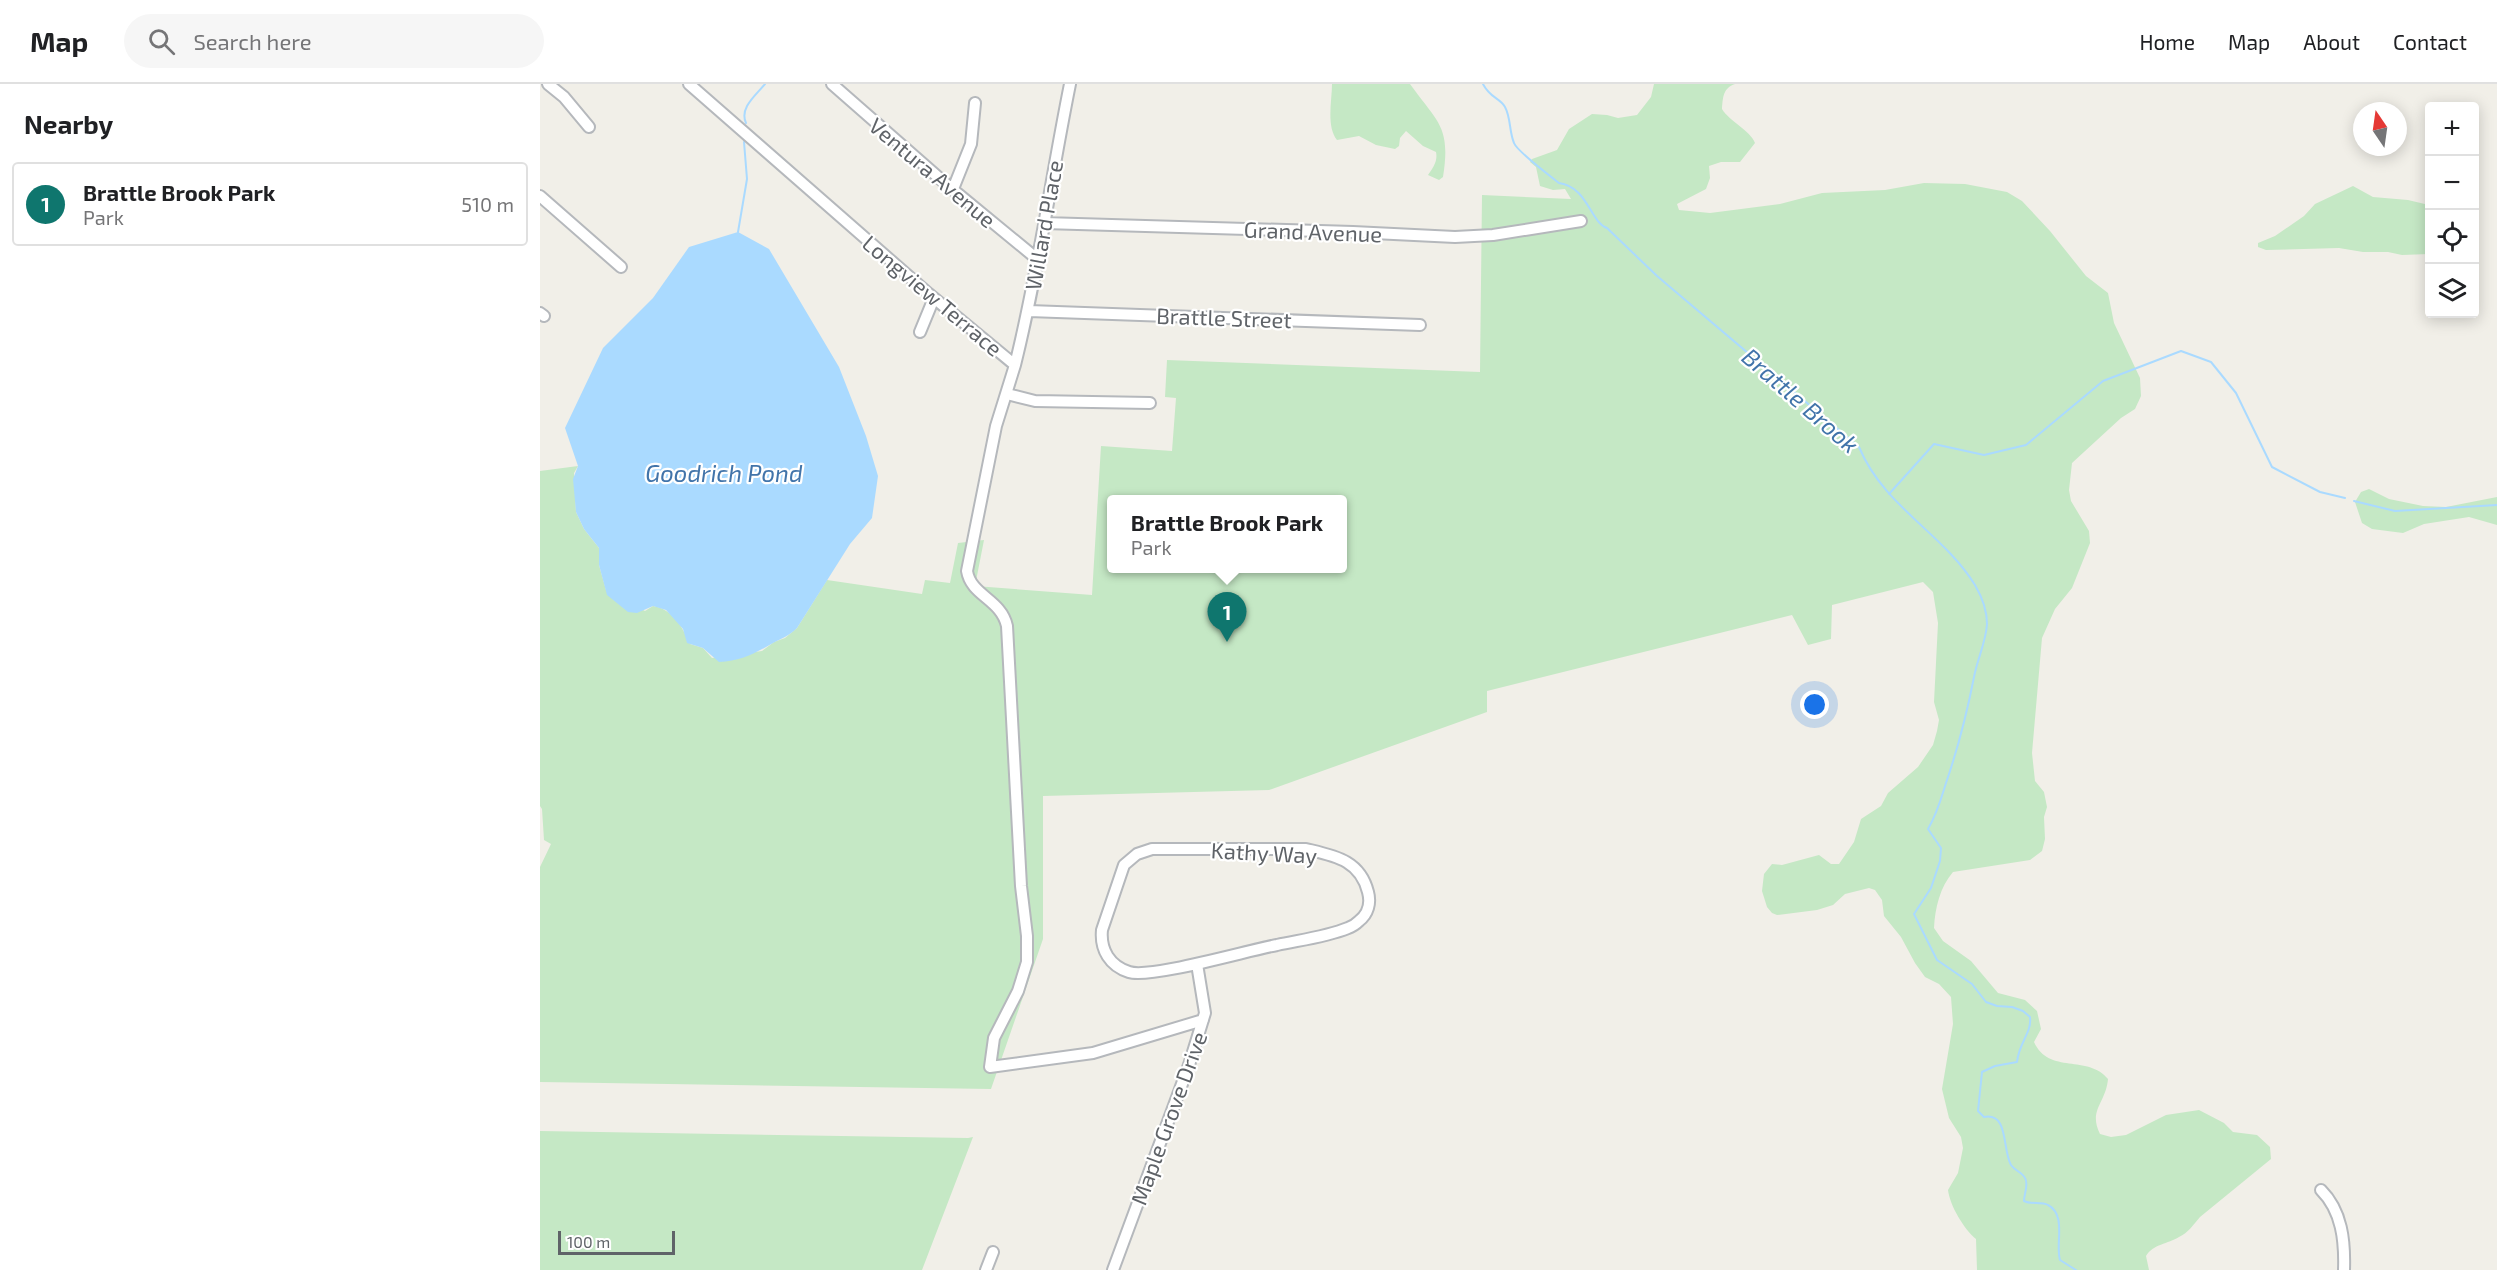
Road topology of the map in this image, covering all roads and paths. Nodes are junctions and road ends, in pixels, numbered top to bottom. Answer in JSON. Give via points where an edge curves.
{"nodes":[{"id":1,"x":548,"y":84,"type":"edge"},
{"id":2,"x":689,"y":84,"type":"edge"},
{"id":3,"x":832,"y":84,"type":"edge"},
{"id":4,"x":1070,"y":84,"type":"edge"},
{"id":5,"x":975,"y":103,"type":"dead end"},
{"id":6,"x":589,"y":127,"type":"dead end"},
{"id":7,"x":953,"y":189,"type":"junction"},
{"id":8,"x":540,"y":196,"type":"edge"},
{"id":9,"x":1581,"y":220,"type":"dead end"},
{"id":10,"x":1044,"y":223,"type":"junction"},
{"id":11,"x":1036,"y":258,"type":"junction"},
{"id":12,"x":621,"y":267,"type":"dead end"},
{"id":13,"x":934,"y":298,"type":"junction"},
{"id":14,"x":1029,"y":311,"type":"junction"},
{"id":15,"x":1420,"y":325,"type":"dead end"},
{"id":16,"x":920,"y":332,"type":"dead end"},
{"id":17,"x":1015,"y":365,"type":"junction"},
{"id":18,"x":1007,"y":394,"type":"junction"},
{"id":19,"x":1150,"y":403,"type":"dead end"},
{"id":20,"x":1197,"y":964,"type":"junction"},
{"id":21,"x":1203,"y":1020,"type":"junction"},
{"id":22,"x":2321,"y":1190,"type":"dead end"},
{"id":23,"x":993,"y":1252,"type":"dead end"},
{"id":24,"x":986,"y":1270,"type":"edge"},
{"id":25,"x":1113,"y":1270,"type":"edge"},
{"id":26,"x":2344,"y":1270,"type":"edge"}],
"edges":[{"from":1,"to":6,"type":"street"},
{"from":2,"to":13,"type":"street","name":"Longview Terrace"},
{"from":3,"to":7,"type":"street","name":"Ventura Avenue"},
{"from":4,"to":10,"type":"street","name":"Willard Place"},
{"from":5,"to":7,"type":"street","via":[[968,156]]},
{"from":7,"to":11,"type":"street","name":"Ventura Avenue"},
{"from":8,"to":12,"type":"street"},
{"from":9,"to":10,"type":"street","name":"Grand Avenue","via":[[1493,235],[1455,237]]},
{"from":10,"to":11,"type":"street","name":"Willard Place"},
{"from":11,"to":14,"type":"street","name":"Willard Place"},
{"from":13,"to":16,"type":"street"},
{"from":13,"to":17,"type":"street","name":"Longview Terrace"},
{"from":14,"to":15,"type":"street","name":"Brattle Street"},
{"from":14,"to":17,"type":"street","name":"Willard Place"},
{"from":17,"to":18,"type":"street","name":"Longview Terrace"},
{"from":18,"to":19,"type":"street","via":[[1035,401]]},
{"from":18,"to":21,"type":"street","name":"Longview Terrace","via":[[996,426],[967,574],[975,589],[999,608],[1007,626],[1027,936],[1027,962],[1018,991],[994,1038],[990,1066],[1093,1053]]},
{"from":20,"to":20,"type":"street","name":"Kathy Way","via":[[1131,973],[1105,954],[1102,930],[1124,865],[1137,854],[1152,849],[1306,849],[1352,864],[1365,880],[1369,908],[1360,921],[1348,928]]},
{"from":20,"to":21,"type":"street","name":"Maple Grove Drive"},
{"from":21,"to":25,"type":"street","name":"Maple Grove Drive"},
{"from":22,"to":26,"type":"street","via":[[2337,1211]]},
{"from":23,"to":24,"type":"street"}]}
